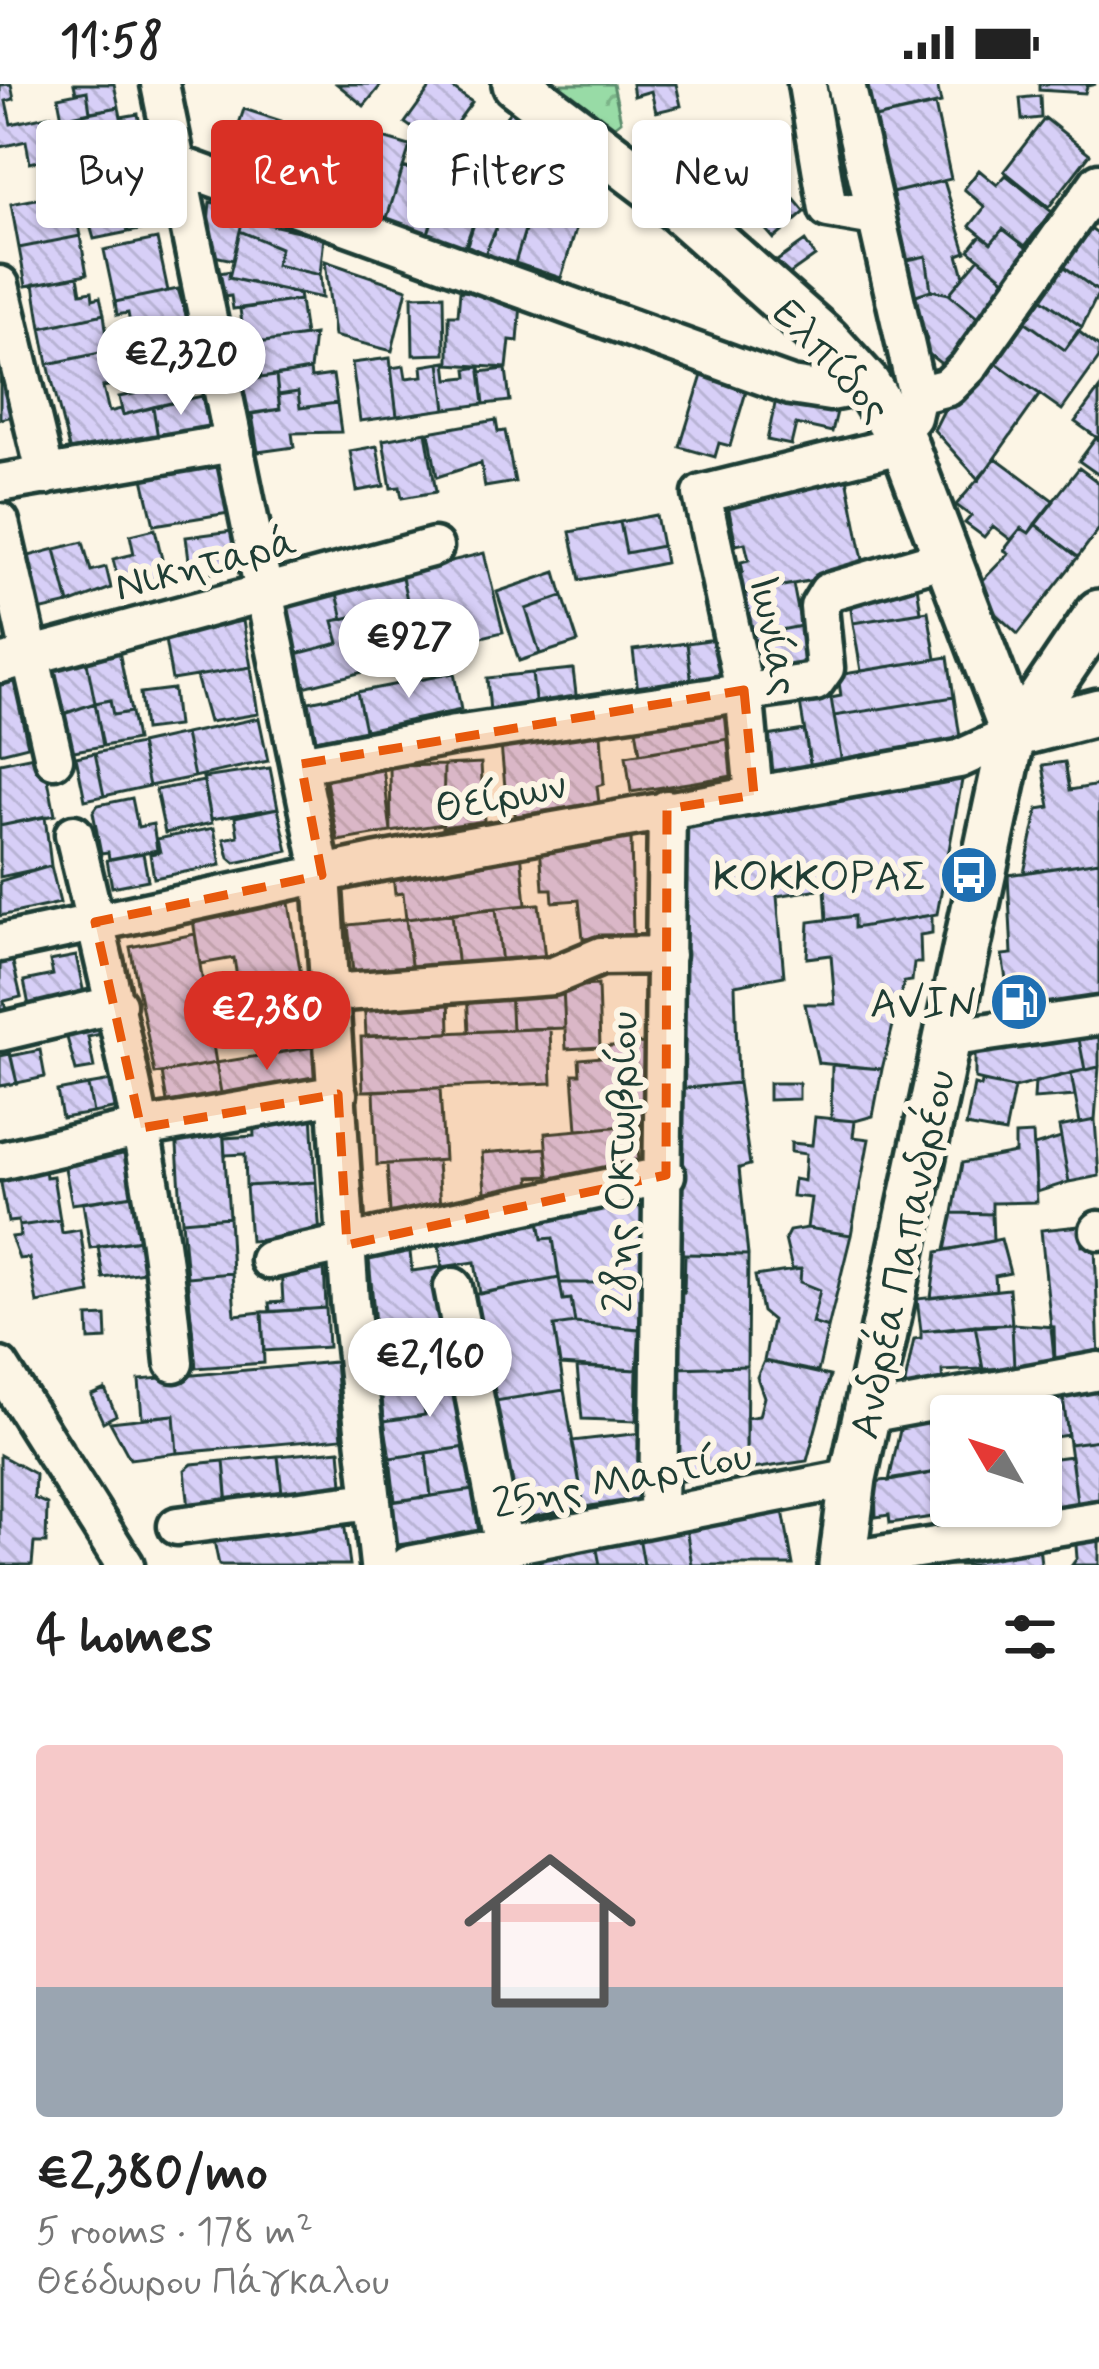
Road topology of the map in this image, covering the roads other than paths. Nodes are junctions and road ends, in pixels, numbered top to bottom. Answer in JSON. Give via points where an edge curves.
{"nodes":[{"id":1,"x":160,"y":84,"type":"edge"},
{"id":2,"x":516,"y":84,"type":"edge"},
{"id":3,"x":807,"y":84,"type":"edge"},
{"id":4,"x":846,"y":84,"type":"edge"},
{"id":5,"x":167,"y":120,"type":"edge"},
{"id":6,"x":187,"y":168,"type":"edge"},
{"id":7,"x":1099,"y":182,"type":"edge"},
{"id":8,"x":875,"y":217,"type":"junction"},
{"id":9,"x":187,"y":218,"type":"edge"},
{"id":10,"x":0,"y":285,"type":"edge"},
{"id":11,"x":867,"y":385,"type":"junction"},
{"id":12,"x":907,"y":424,"type":"junction"},
{"id":13,"x":233,"y":443,"type":"junction"},
{"id":14,"x":46,"y":476,"type":"junction"},
{"id":15,"x":0,"y":483,"type":"edge"},
{"id":16,"x":0,"y":522,"type":"edge"},
{"id":17,"x":434,"y":547,"type":"dead end"},
{"id":18,"x":948,"y":557,"type":"junction"},
{"id":19,"x":265,"y":592,"type":"junction"},
{"id":20,"x":1099,"y":614,"type":"edge"},
{"id":21,"x":14,"y":660,"type":"edge"},
{"id":22,"x":744,"y":689,"type":"junction"},
{"id":23,"x":1099,"y":712,"type":"edge"},
{"id":24,"x":1014,"y":734,"type":"junction"},
{"id":25,"x":54,"y":759,"type":"dead end"},
{"id":26,"x":301,"y":764,"type":"junction"},
{"id":27,"x":754,"y":795,"type":"junction"},
{"id":28,"x":668,"y":809,"type":"junction"},
{"id":29,"x":74,"y":834,"type":"dead end"},
{"id":30,"x":322,"y":874,"type":"junction"},
{"id":31,"x":95,"y":922,"type":"junction"},
{"id":32,"x":0,"y":944,"type":"edge"},
{"id":33,"x":666,"y":955,"type":"junction"},
{"id":34,"x":331,"y":994,"type":"junction"},
{"id":35,"x":117,"y":1004,"type":"junction"},
{"id":36,"x":1099,"y":1016,"type":"edge"},
{"id":37,"x":0,"y":1032,"type":"edge"},
{"id":38,"x":947,"y":1038,"type":"junction"},
{"id":39,"x":338,"y":1094,"type":"junction"},
{"id":40,"x":141,"y":1128,"type":"junction"},
{"id":41,"x":0,"y":1161,"type":"edge"},
{"id":42,"x":666,"y":1175,"type":"junction"},
{"id":43,"x":347,"y":1245,"type":"junction"},
{"id":44,"x":268,"y":1260,"type":"dead end"},
{"id":45,"x":453,"y":1288,"type":"dead end"},
{"id":46,"x":174,"y":1363,"type":"dead end"},
{"id":47,"x":0,"y":1367,"type":"edge"},
{"id":48,"x":1099,"y":1371,"type":"edge"},
{"id":49,"x":867,"y":1414,"type":"junction"},
{"id":50,"x":853,"y":1478,"type":"junction"},
{"id":51,"x":371,"y":1501,"type":"junction"},
{"id":52,"x":658,"y":1516,"type":"junction"},
{"id":53,"x":1099,"y":1520,"type":"edge"},
{"id":54,"x":177,"y":1526,"type":"dead end"},
{"id":55,"x":522,"y":1551,"type":"edge"},
{"id":56,"x":842,"y":1563,"type":"edge"},
{"id":57,"x":125,"y":1565,"type":"edge"},
{"id":58,"x":379,"y":1565,"type":"edge"},
{"id":59,"x":409,"y":1565,"type":"edge"}],
"edges":[{"from":1,"to":5,"type":"street"},
{"from":2,"to":11,"type":"main road","name":"Ελπίδος","via":[[659,192]]},
{"from":3,"to":8,"type":"street","via":[[828,209]]},
{"from":4,"to":8,"type":"street"},
{"from":6,"to":11,"type":"street","via":[[779,382],[817,392]]},
{"from":7,"to":12,"type":"street","via":[[968,367]]},
{"from":8,"to":12,"type":"street"},
{"from":9,"to":13,"type":"street"},
{"from":10,"to":14,"type":"street"},
{"from":11,"to":12,"type":"main road","name":"Ελπίδος"},
{"from":12,"to":18,"type":"main road","name":"Ελπίδος"},
{"from":12,"to":22,"type":"street","name":"Ιωνίας","via":[[702,494]]},
{"from":13,"to":14,"type":"street"},
{"from":13,"to":19,"type":"street"},
{"from":14,"to":15,"type":"street"},
{"from":16,"to":21,"type":"street"},
{"from":17,"to":19,"type":"street","name":"Νικηταρά"},
{"from":18,"to":22,"type":"street","via":[[828,592],[819,607],[821,676],[806,685]]},
{"from":18,"to":24,"type":"main road","name":"Ελπίδος"},
{"from":19,"to":21,"type":"street","name":"Νικηταρά"},
{"from":19,"to":26,"type":"street"},
{"from":20,"to":24,"type":"main road"},
{"from":21,"to":25,"type":"street"},
{"from":22,"to":26,"type":"street"},
{"from":22,"to":27,"type":"street","name":"Ιωνίας"},
{"from":23,"to":24,"type":"main road"},
{"from":24,"to":27,"type":"street","name":"Θείρων","via":[[958,759]]},
{"from":24,"to":38,"type":"main road","name":"Ανδρέα Παπανδρέου"},
{"from":26,"to":30,"type":"street"},
{"from":27,"to":28,"type":"street","name":"Θείρων"},
{"from":28,"to":30,"type":"street","name":"Θείρων"},
{"from":28,"to":33,"type":"street","name":"28ης Οκτωβρίου"},
{"from":29,"to":31,"type":"street"},
{"from":30,"to":31,"type":"street","name":"Θείρων"},
{"from":30,"to":34,"type":"street"},
{"from":31,"to":32,"type":"street","name":"Θείρων"},
{"from":31,"to":35,"type":"street"},
{"from":33,"to":34,"type":"street","via":[[601,956],[553,976]]},
{"from":33,"to":42,"type":"street","name":"28ης Οκτωβρίου"},
{"from":34,"to":39,"type":"street"},
{"from":35,"to":37,"type":"street"},
{"from":35,"to":40,"type":"street"},
{"from":36,"to":38,"type":"street"},
{"from":38,"to":49,"type":"main road","name":"Ανδρέα Παπανδρέου"},
{"from":39,"to":40,"type":"street"},
{"from":39,"to":43,"type":"street"},
{"from":40,"to":41,"type":"street"},
{"from":40,"to":46,"type":"street"},
{"from":42,"to":43,"type":"street"},
{"from":42,"to":52,"type":"street","name":"28ης Οκτωβρίου"},
{"from":43,"to":44,"type":"street"},
{"from":43,"to":51,"type":"street"},
{"from":45,"to":55,"type":"street"},
{"from":47,"to":57,"type":"street"},
{"from":48,"to":49,"type":"street"},
{"from":49,"to":50,"type":"main road","name":"Ανδρέα Παπανδρέου"},
{"from":50,"to":52,"type":"street","name":"25ης Μαρτίου"},
{"from":50,"to":56,"type":"main road","name":"Ανδρέα Παπανδρέου"},
{"from":51,"to":54,"type":"street"},
{"from":51,"to":58,"type":"street"},
{"from":52,"to":55,"type":"street","name":"25ης Μαρτίου"},
{"from":53,"to":56,"type":"street"},
{"from":55,"to":59,"type":"street","name":"25ης Μαρτίου"}]}
